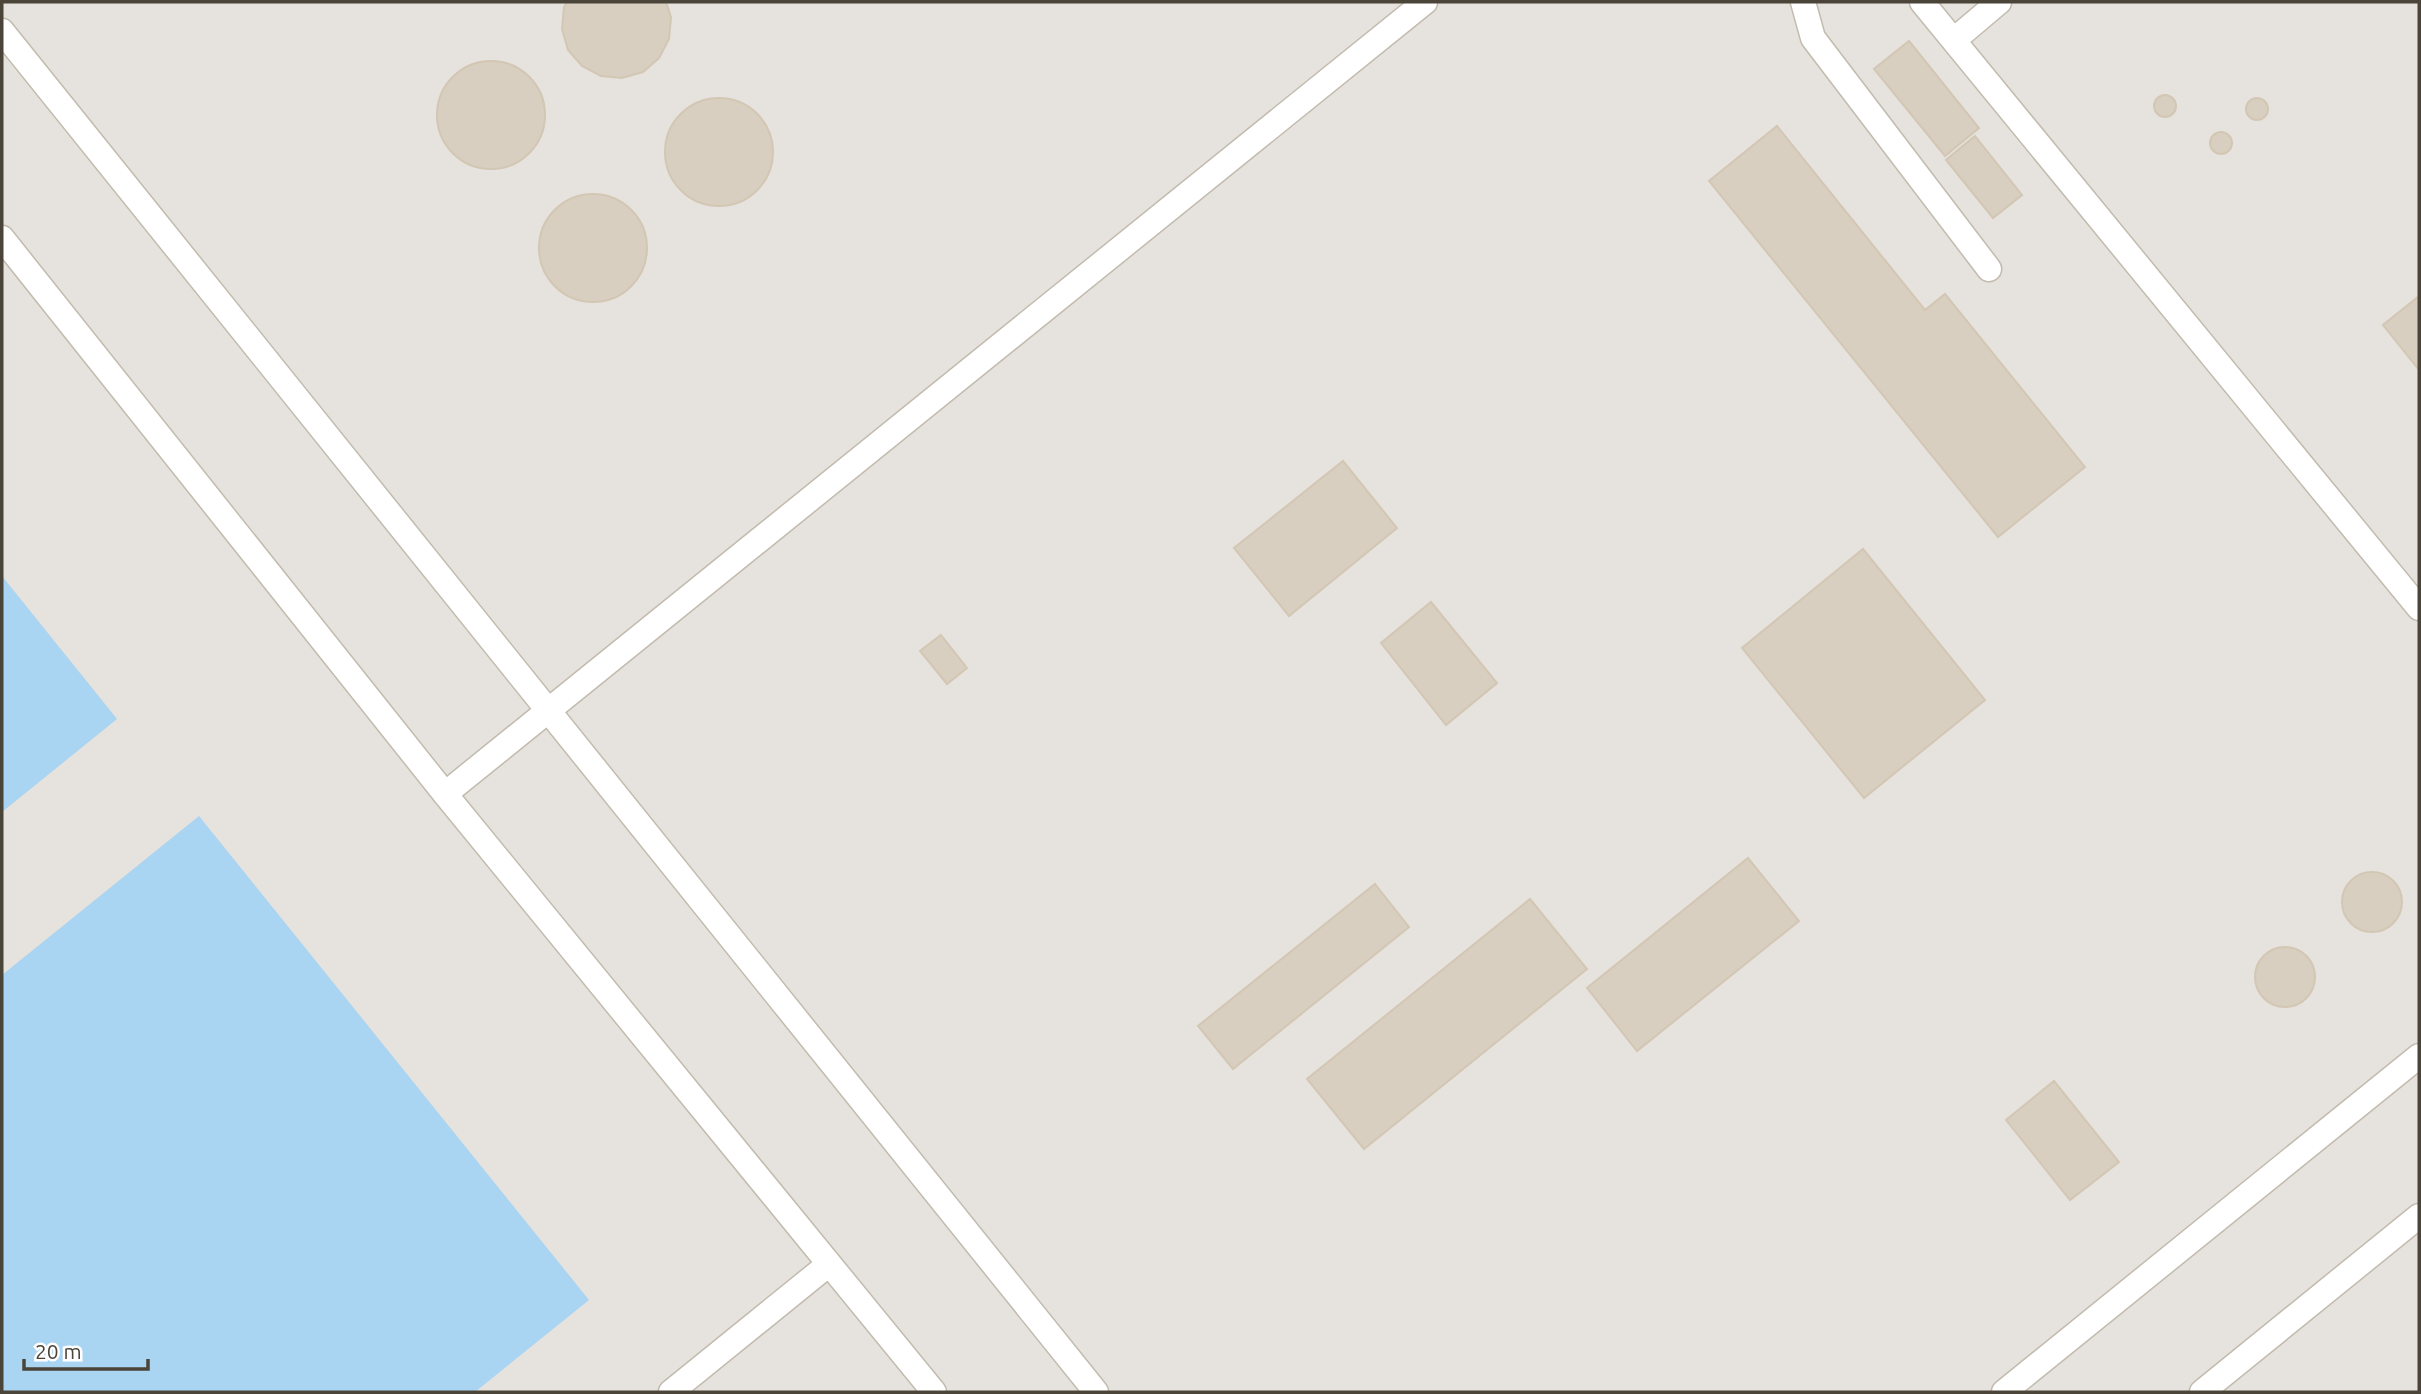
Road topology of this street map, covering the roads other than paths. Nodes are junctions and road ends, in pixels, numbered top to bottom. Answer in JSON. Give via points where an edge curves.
{"nodes":[{"id":1,"x":1425,"y":2,"type":"edge"},
{"id":2,"x":1803,"y":2,"type":"edge"},
{"id":3,"x":1922,"y":2,"type":"edge"},
{"id":4,"x":1999,"y":2,"type":"edge"},
{"id":5,"x":2,"y":31,"type":"edge"},
{"id":6,"x":1954,"y":40,"type":"junction"},
{"id":7,"x":2,"y":239,"type":"edge"},
{"id":8,"x":1989,"y":270,"type":"dead end"},
{"id":9,"x":2419,"y":608,"type":"edge"},
{"id":10,"x":549,"y":710,"type":"junction"},
{"id":11,"x":445,"y":794,"type":"junction"},
{"id":12,"x":2419,"y":1056,"type":"edge"},
{"id":13,"x":2419,"y":1216,"type":"edge"},
{"id":14,"x":830,"y":1264,"type":"junction"},
{"id":15,"x":671,"y":1392,"type":"edge"},
{"id":16,"x":934,"y":1392,"type":"edge"},
{"id":17,"x":1096,"y":1392,"type":"edge"},
{"id":18,"x":2004,"y":1392,"type":"edge"},
{"id":19,"x":2202,"y":1392,"type":"edge"}],
"edges":[{"from":1,"to":10,"type":"lane"},
{"from":2,"to":8,"type":"lane","via":[[1814,38]]},
{"from":3,"to":6,"type":"lane"},
{"from":4,"to":6,"type":"lane"},
{"from":5,"to":10,"type":"lane"},
{"from":6,"to":9,"type":"lane"},
{"from":7,"to":11,"type":"lane"},
{"from":10,"to":11,"type":"lane"},
{"from":10,"to":17,"type":"lane"},
{"from":11,"to":14,"type":"lane"},
{"from":12,"to":18,"type":"lane"},
{"from":13,"to":19,"type":"lane"},
{"from":14,"to":15,"type":"lane"},
{"from":14,"to":16,"type":"lane"}]}
